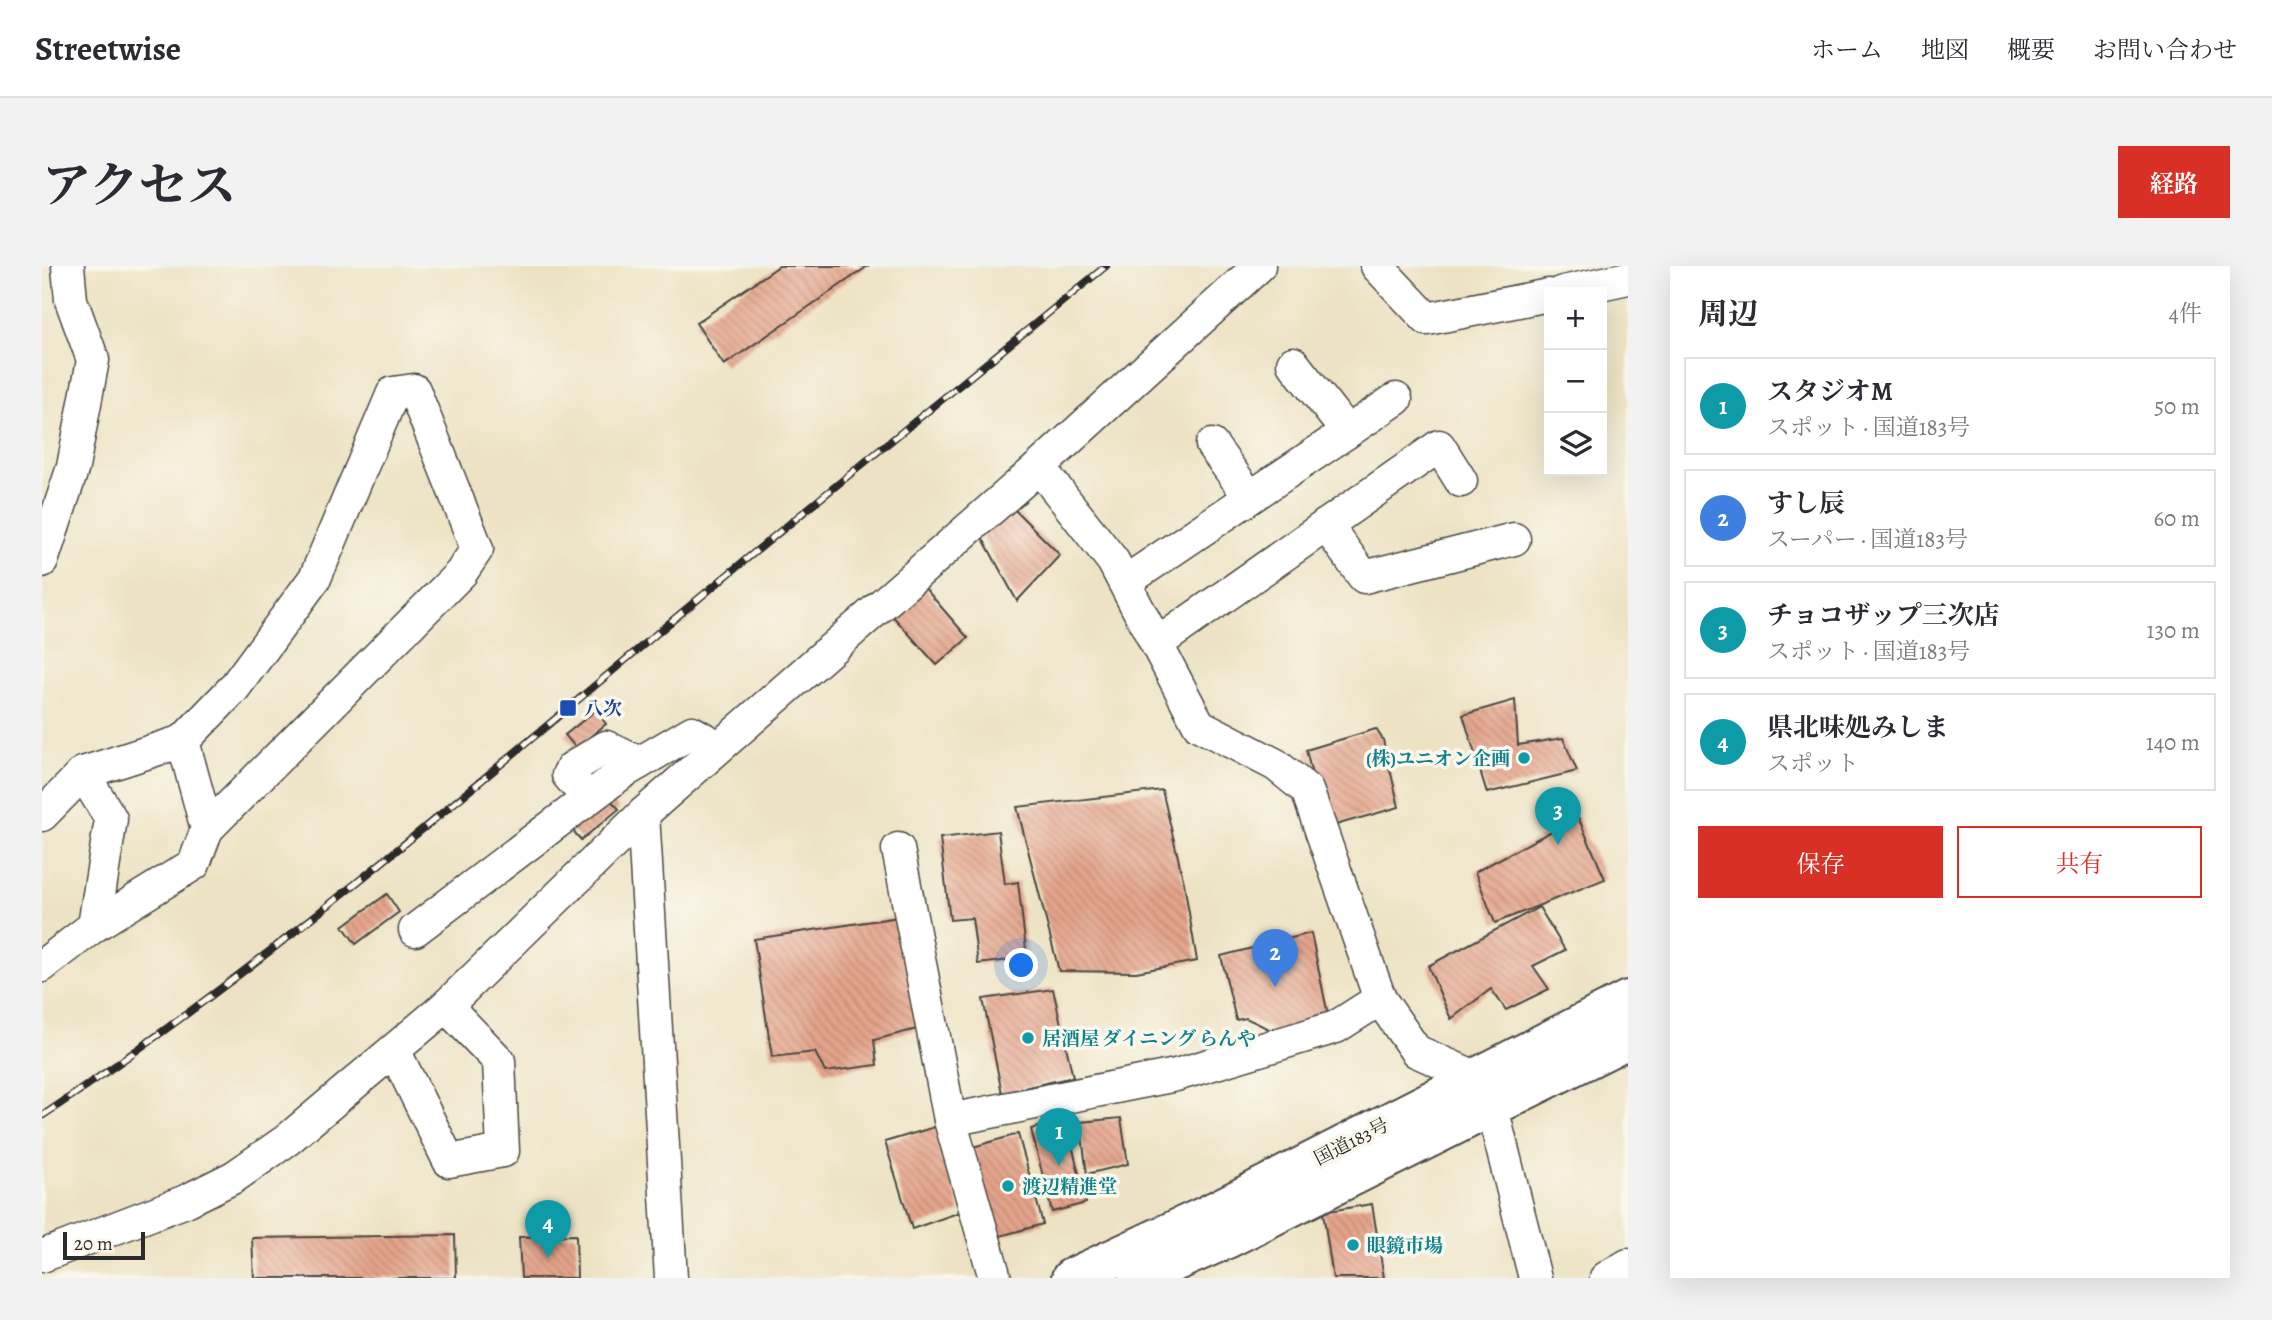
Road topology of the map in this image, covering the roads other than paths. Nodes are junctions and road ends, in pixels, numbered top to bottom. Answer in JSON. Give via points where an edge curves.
{"nodes":[{"id":1,"x":68,"y":266,"type":"edge"},
{"id":2,"x":1259,"y":266,"type":"edge"},
{"id":3,"x":1377,"y":266,"type":"edge"},
{"id":4,"x":1628,"y":278,"type":"edge"},
{"id":5,"x":1586,"y":287,"type":"edge"},
{"id":6,"x":1544,"y":296,"type":"edge"},
{"id":7,"x":1293,"y":363,"type":"dead end"},
{"id":8,"x":1396,"y":399,"type":"dead end"},
{"id":9,"x":1347,"y":432,"type":"junction"},
{"id":10,"x":1212,"y":445,"type":"dead end"},
{"id":11,"x":1039,"y":467,"type":"junction"},
{"id":12,"x":1461,"y":481,"type":"dead end"},
{"id":13,"x":1250,"y":497,"type":"junction"},
{"id":14,"x":1326,"y":525,"type":"junction"},
{"id":15,"x":1514,"y":539,"type":"dead end"},
{"id":16,"x":42,"y":561,"type":"edge"},
{"id":17,"x":1125,"y":582,"type":"junction"},
{"id":18,"x":1157,"y":643,"type":"junction"},
{"id":19,"x":183,"y":741,"type":"junction"},
{"id":20,"x":718,"y":747,"type":"junction"},
{"id":21,"x":83,"y":773,"type":"junction"},
{"id":22,"x":643,"y":814,"type":"junction"},
{"id":23,"x":42,"y":815,"type":"edge"},
{"id":24,"x":207,"y":829,"type":"junction"},
{"id":25,"x":898,"y":849,"type":"dead end"},
{"id":26,"x":94,"y":926,"type":"junction"},
{"id":27,"x":415,"y":930,"type":"dead end"},
{"id":28,"x":42,"y":966,"type":"edge"},
{"id":29,"x":1380,"y":999,"type":"junction"},
{"id":30,"x":1628,"y":1000,"type":"edge"},
{"id":31,"x":446,"y":1006,"type":"junction"},
{"id":32,"x":1628,"y":1039,"type":"edge"},
{"id":33,"x":385,"y":1058,"type":"junction"},
{"id":34,"x":1484,"y":1093,"type":"junction"},
{"id":35,"x":950,"y":1120,"type":"junction"},
{"id":36,"x":42,"y":1256,"type":"edge"},
{"id":37,"x":1628,"y":1265,"type":"edge"},
{"id":38,"x":671,"y":1278,"type":"edge"},
{"id":39,"x":995,"y":1278,"type":"edge"},
{"id":40,"x":1071,"y":1278,"type":"edge"},
{"id":41,"x":1138,"y":1278,"type":"edge"},
{"id":42,"x":1535,"y":1278,"type":"edge"},
{"id":43,"x":1606,"y":1278,"type":"edge"}],
"edges":[{"from":1,"to":16,"type":"street","via":[[71,300],[93,360],[74,467]]},
{"from":2,"to":11,"type":"street"},
{"from":3,"to":6,"type":"street","via":[[1427,319]]},
{"from":4,"to":5,"type":"street"},
{"from":7,"to":9,"type":"street"},
{"from":8,"to":9,"type":"street"},
{"from":9,"to":13,"type":"street"},
{"from":10,"to":13,"type":"street"},
{"from":11,"to":17,"type":"street"},
{"from":11,"to":20,"type":"street"},
{"from":12,"to":14,"type":"street","via":[[1439,446]]},
{"from":13,"to":17,"type":"street"},
{"from":14,"to":15,"type":"street","via":[[1364,577]]},
{"from":14,"to":18,"type":"street"},
{"from":17,"to":18,"type":"street"},
{"from":18,"to":29,"type":"street","via":[[1199,725],[1276,765],[1307,790]]},
{"from":19,"to":21,"type":"street"},
{"from":19,"to":24,"type":"street"},
{"from":19,"to":24,"type":"street","via":[[234,688],[315,578],[393,393],[414,390],[477,549],[461,573]]},
{"from":20,"to":22,"type":"street"},
{"from":20,"to":27,"type":"street","via":[[692,732],[639,763]]},
{"from":21,"to":23,"type":"street"},
{"from":21,"to":26,"type":"street","via":[[111,819]]},
{"from":22,"to":31,"type":"street"},
{"from":22,"to":38,"type":"street"},
{"from":24,"to":26,"type":"street","via":[[194,864]]},
{"from":25,"to":35,"type":"street"},
{"from":26,"to":28,"type":"street"},
{"from":29,"to":34,"type":"street","via":[[1416,1051]]},
{"from":29,"to":35,"type":"street","via":[[1336,1027],[1176,1074]]},
{"from":30,"to":34,"type":"highway","name":"国道183号"},
{"from":31,"to":33,"type":"street"},
{"from":31,"to":33,"type":"street","via":[[499,1060],[503,1151],[449,1161]]},
{"from":32,"to":34,"type":"highway","name":"国道183号"},
{"from":33,"to":36,"type":"street","via":[[287,1140],[234,1177],[186,1202]]},
{"from":34,"to":40,"type":"highway","name":"国道183号"},
{"from":34,"to":41,"type":"highway","name":"国道183号","via":[[1229,1238]]},
{"from":34,"to":42,"type":"street"},
{"from":35,"to":39,"type":"street"},
{"from":37,"to":43,"type":"street"}]}
